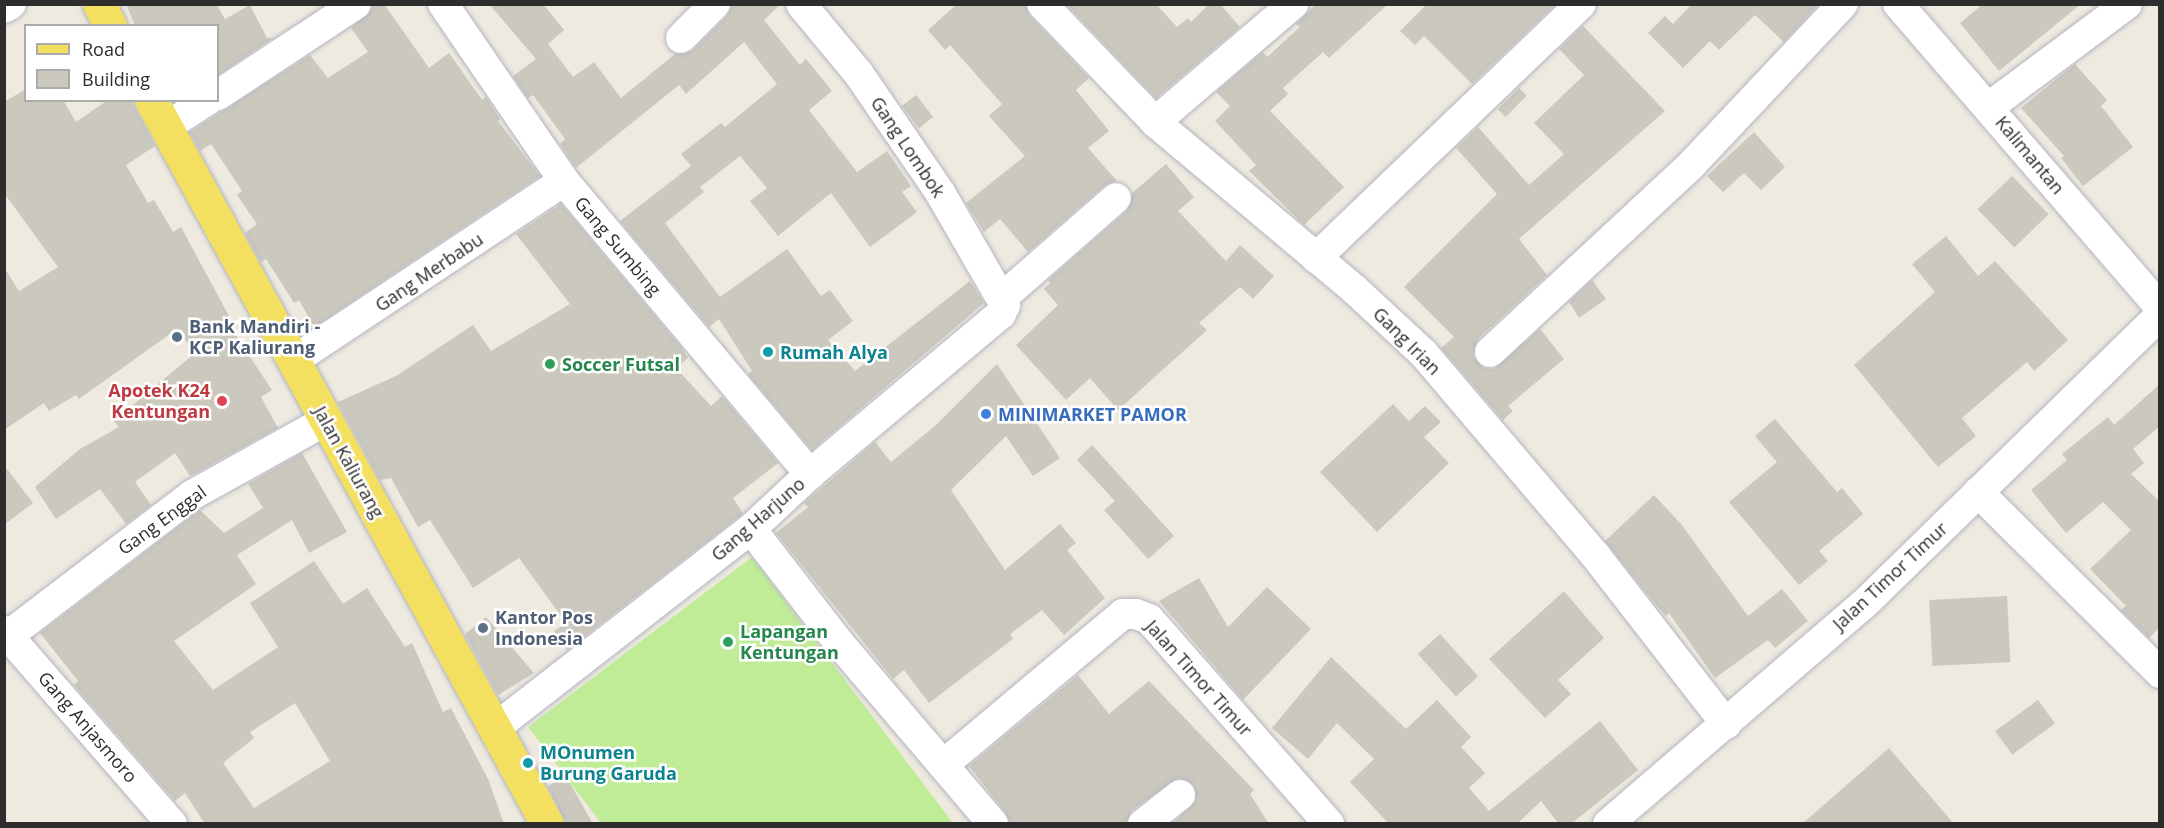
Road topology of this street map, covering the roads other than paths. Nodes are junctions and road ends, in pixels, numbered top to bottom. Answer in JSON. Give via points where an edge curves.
{"nodes":[{"id":1,"x":11,"y":4,"type":"edge"},
{"id":2,"x":99,"y":4,"type":"edge"},
{"id":3,"x":356,"y":4,"type":"edge"},
{"id":4,"x":443,"y":4,"type":"edge"},
{"id":5,"x":715,"y":4,"type":"edge"},
{"id":6,"x":801,"y":4,"type":"edge"},
{"id":7,"x":1042,"y":4,"type":"edge"},
{"id":8,"x":1293,"y":4,"type":"edge"},
{"id":9,"x":1581,"y":4,"type":"edge"},
{"id":10,"x":1844,"y":4,"type":"edge"},
{"id":11,"x":1898,"y":4,"type":"edge"},
{"id":12,"x":2127,"y":4,"type":"edge"},
{"id":13,"x":4,"y":8,"type":"edge"},
{"id":14,"x":109,"y":24,"type":"edge"},
{"id":15,"x":681,"y":38,"type":"dead end"},
{"id":16,"x":219,"y":94,"type":"edge"},
{"id":17,"x":201,"y":102,"type":"edge"},
{"id":18,"x":1989,"y":107,"type":"junction"},
{"id":19,"x":159,"y":114,"type":"edge"},
{"id":20,"x":1155,"y":122,"type":"junction"},
{"id":21,"x":564,"y":181,"type":"junction"},
{"id":22,"x":1116,"y":198,"type":"dead end"},
{"id":23,"x":1316,"y":258,"type":"junction"},
{"id":24,"x":1003,"y":297,"type":"junction"},
{"id":25,"x":2160,"y":308,"type":"edge"},
{"id":26,"x":2160,"y":315,"type":"edge"},
{"id":27,"x":1490,"y":352,"type":"dead end"},
{"id":28,"x":293,"y":361,"type":"junction"},
{"id":29,"x":327,"y":420,"type":"junction"},
{"id":30,"x":810,"y":474,"type":"junction"},
{"id":31,"x":1978,"y":492,"type":"junction"},
{"id":32,"x":751,"y":529,"type":"junction"},
{"id":33,"x":7,"y":633,"type":"edge"},
{"id":34,"x":2160,"y":673,"type":"edge"},
{"id":35,"x":1726,"y":724,"type":"junction"},
{"id":36,"x":495,"y":728,"type":"junction"},
{"id":37,"x":944,"y":765,"type":"junction"},
{"id":38,"x":1180,"y":795,"type":"dead end"},
{"id":39,"x":172,"y":824,"type":"edge"},
{"id":40,"x":547,"y":824,"type":"edge"},
{"id":41,"x":993,"y":824,"type":"edge"},
{"id":42,"x":1143,"y":824,"type":"edge"},
{"id":43,"x":1329,"y":824,"type":"edge"},
{"id":44,"x":1608,"y":824,"type":"edge"}],
"edges":[{"from":1,"to":13,"type":"street"},
{"from":2,"to":14,"type":"main road"},
{"from":3,"to":16,"type":"street"},
{"from":4,"to":21,"type":"street","name":"Gang Sumbing"},
{"from":5,"to":15,"type":"street"},
{"from":6,"to":24,"type":"street","name":"Gang Lombok","via":[[858,73]]},
{"from":7,"to":20,"type":"street","name":"Gang Irian"},
{"from":8,"to":20,"type":"street"},
{"from":9,"to":23,"type":"street"},
{"from":10,"to":27,"type":"street","via":[[1692,164]]},
{"from":11,"to":18,"type":"street","name":"Kalimantan"},
{"from":12,"to":18,"type":"street"},
{"from":17,"to":19,"type":"street"},
{"from":18,"to":25,"type":"street","name":"Kalimantan"},
{"from":19,"to":28,"type":"main road","name":"Jalan Kaliurang"},
{"from":20,"to":23,"type":"street","name":"Gang Irian"},
{"from":21,"to":28,"type":"street","name":"Gang Merbabu"},
{"from":21,"to":30,"type":"street","name":"Gang Sumbing"},
{"from":22,"to":24,"type":"street"},
{"from":23,"to":35,"type":"street","name":"Gang Irian","via":[[1423,353],[1595,555]]},
{"from":24,"to":30,"type":"street","name":"Gang Harjuno","via":[[1001,314]]},
{"from":26,"to":31,"type":"street","name":"Jalan Timor Timur"},
{"from":28,"to":29,"type":"main road","name":"Jalan Kaliurang"},
{"from":29,"to":33,"type":"street","name":"Gang Enggal","via":[[192,495]]},
{"from":29,"to":36,"type":"main road","name":"Jalan Kaliurang"},
{"from":30,"to":32,"type":"street","name":"Gang Harjuno"},
{"from":31,"to":34,"type":"street"},
{"from":31,"to":35,"type":"street","name":"Jalan Timor Timur","via":[[1863,605]]},
{"from":32,"to":36,"type":"street","name":"Gang Harjuno"},
{"from":32,"to":37,"type":"street","via":[[840,644]]},
{"from":33,"to":39,"type":"street","name":"Gang Anjasmoro"},
{"from":35,"to":44,"type":"street","name":"Jalan Timor Timur"},
{"from":36,"to":40,"type":"main road","name":"Jalan Kaliurang"},
{"from":37,"to":41,"type":"street"},
{"from":37,"to":43,"type":"street","name":"Jalan Timor Timur","via":[[1123,614],[1136,614],[1149,619]]},
{"from":38,"to":42,"type":"street"}]}
